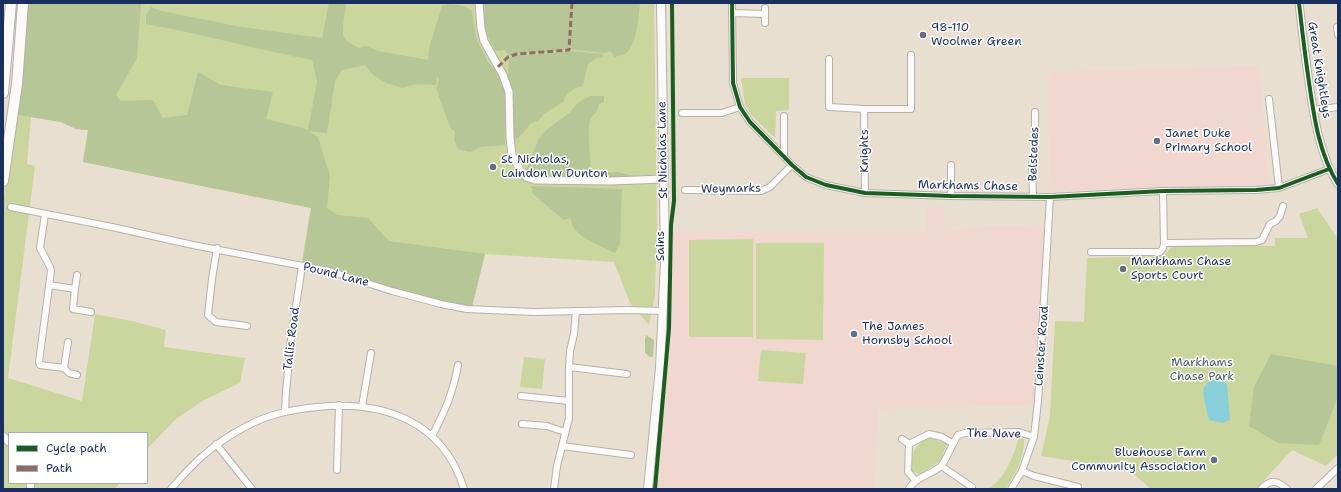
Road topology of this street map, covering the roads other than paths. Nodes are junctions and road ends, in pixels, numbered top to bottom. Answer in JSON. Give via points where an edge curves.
{"nodes":[{"id":1,"x":11,"y":3,"type":"edge"},
{"id":2,"x":23,"y":3,"type":"edge"},
{"id":3,"x":479,"y":3,"type":"edge"},
{"id":4,"x":661,"y":3,"type":"edge"},
{"id":5,"x":732,"y":3,"type":"edge"},
{"id":6,"x":1299,"y":3,"type":"edge"},
{"id":7,"x":732,"y":13,"type":"junction"},
{"id":8,"x":765,"y":23,"type":"dead end"},
{"id":9,"x":1337,"y":27,"type":"edge"},
{"id":10,"x":1338,"y":35,"type":"edge"},
{"id":11,"x":911,"y":55,"type":"dead end"},
{"id":12,"x":829,"y":59,"type":"dead end"},
{"id":13,"x":3,"y":93,"type":"edge"},
{"id":14,"x":1269,"y":99,"type":"dead end"},
{"id":15,"x":740,"y":107,"type":"junction"},
{"id":16,"x":1338,"y":107,"type":"edge"},
{"id":17,"x":864,"y":109,"type":"junction"},
{"id":18,"x":1313,"y":110,"type":"junction"},
{"id":19,"x":1035,"y":112,"type":"dead end"},
{"id":20,"x":682,"y":113,"type":"dead end"},
{"id":21,"x":784,"y":116,"type":"dead end"},
{"id":22,"x":784,"y":156,"type":"junction"},
{"id":23,"x":792,"y":165,"type":"junction"},
{"id":24,"x":951,"y":165,"type":"dead end"},
{"id":25,"x":1329,"y":169,"type":"junction"},
{"id":26,"x":664,"y":179,"type":"junction"},
{"id":27,"x":3,"y":182,"type":"edge"},
{"id":28,"x":1338,"y":184,"type":"edge"},
{"id":29,"x":1279,"y":188,"type":"junction"},
{"id":30,"x":685,"y":190,"type":"dead end"},
{"id":31,"x":1163,"y":191,"type":"junction"},
{"id":32,"x":865,"y":193,"type":"junction"},
{"id":33,"x":951,"y":196,"type":"junction"},
{"id":34,"x":1033,"y":196,"type":"junction"},
{"id":35,"x":1050,"y":197,"type":"junction"},
{"id":36,"x":1283,"y":206,"type":"dead end"},
{"id":37,"x":11,"y":207,"type":"dead end"},
{"id":38,"x":45,"y":214,"type":"junction"},
{"id":39,"x":1164,"y":243,"type":"junction"},
{"id":40,"x":217,"y":248,"type":"junction"},
{"id":41,"x":1091,"y":252,"type":"dead end"},
{"id":42,"x":302,"y":266,"type":"junction"},
{"id":43,"x":77,"y":275,"type":"dead end"},
{"id":44,"x":49,"y":285,"type":"junction"},
{"id":45,"x":75,"y":289,"type":"junction"},
{"id":46,"x":663,"y":310,"type":"junction"},
{"id":47,"x":576,"y":311,"type":"junction"},
{"id":48,"x":91,"y":312,"type":"dead end"},
{"id":49,"x":247,"y":326,"type":"dead end"},
{"id":50,"x":68,"y":342,"type":"dead end"},
{"id":51,"x":371,"y":353,"type":"dead end"},
{"id":52,"x":458,"y":365,"type":"dead end"},
{"id":53,"x":569,"y":367,"type":"junction"},
{"id":54,"x":64,"y":368,"type":"junction"},
{"id":55,"x":627,"y":374,"type":"dead end"},
{"id":56,"x":77,"y":375,"type":"dead end"},
{"id":57,"x":521,"y":396,"type":"dead end"},
{"id":58,"x":569,"y":401,"type":"junction"},
{"id":59,"x":339,"y":404,"type":"junction"},
{"id":60,"x":362,"y":406,"type":"junction"},
{"id":61,"x":285,"y":411,"type":"junction"},
{"id":62,"x":522,"y":424,"type":"dead end"},
{"id":63,"x":565,"y":432,"type":"junction"},
{"id":64,"x":432,"y":436,"type":"junction"},
{"id":65,"x":1034,"y":437,"type":"junction"},
{"id":66,"x":902,"y":439,"type":"dead end"},
{"id":67,"x":952,"y":443,"type":"junction"},
{"id":68,"x":216,"y":444,"type":"junction"},
{"id":69,"x":909,"y":444,"type":"junction"},
{"id":70,"x":562,"y":446,"type":"junction"},
{"id":71,"x":631,"y":456,"type":"dead end"},
{"id":72,"x":941,"y":466,"type":"junction"},
{"id":73,"x":1338,"y":468,"type":"edge"},
{"id":74,"x":337,"y":470,"type":"dead end"},
{"id":75,"x":1022,"y":471,"type":"junction"},
{"id":76,"x":916,"y":481,"type":"junction"},
{"id":77,"x":972,"y":487,"type":"dead end"},
{"id":78,"x":1078,"y":487,"type":"dead end"},
{"id":79,"x":171,"y":489,"type":"edge"},
{"id":80,"x":252,"y":489,"type":"edge"},
{"id":81,"x":464,"y":489,"type":"edge"},
{"id":82,"x":554,"y":489,"type":"edge"},
{"id":83,"x":648,"y":489,"type":"edge"},
{"id":84,"x":909,"y":489,"type":"edge"},
{"id":85,"x":1011,"y":489,"type":"edge"},
{"id":86,"x":1262,"y":489,"type":"edge"},
{"id":87,"x":1287,"y":489,"type":"edge"},
{"id":88,"x":1317,"y":489,"type":"edge"}],
"edges":[{"from":1,"to":13,"type":"highway"},
{"from":2,"to":27,"type":"highway","via":[[17,84]]},
{"from":3,"to":26,"type":"street","via":[[484,41],[503,75],[509,92],[512,156],[526,177],[535,180]]},
{"from":4,"to":26,"type":"main road","name":"St Nicholas Lane"},
{"from":5,"to":7,"type":"street","name":"Markhams Chase"},
{"from":6,"to":18,"type":"street","name":"Great Knightleys"},
{"from":7,"to":8,"type":"street","via":[[765,11]]},
{"from":7,"to":15,"type":"street","name":"Markhams Chase","via":[[733,82]]},
{"from":9,"to":10,"type":"street"},
{"from":11,"to":17,"type":"street","via":[[911,108]]},
{"from":12,"to":17,"type":"street","via":[[829,107]]},
{"from":14,"to":29,"type":"street"},
{"from":15,"to":20,"type":"street","via":[[722,113]]},
{"from":15,"to":22,"type":"street","name":"Markhams Chase","via":[[750,122]]},
{"from":16,"to":18,"type":"street"},
{"from":17,"to":32,"type":"street","name":"Knights"},
{"from":18,"to":25,"type":"street","name":"Great Knightleys"},
{"from":19,"to":34,"type":"street","name":"Belstedes"},
{"from":21,"to":22,"type":"street"},
{"from":22,"to":23,"type":"street","name":"Markhams Chase"},
{"from":23,"to":30,"type":"street","name":"Weymarks","via":[[770,187],[760,191]]},
{"from":23,"to":32,"type":"street","name":"Markhams Chase","via":[[815,181]]},
{"from":24,"to":33,"type":"street"},
{"from":25,"to":28,"type":"street","name":"Great Knightleys"},
{"from":25,"to":29,"type":"street","name":"Markhams Chase"},
{"from":26,"to":46,"type":"main road","name":"St Nicholas Lane"},
{"from":29,"to":31,"type":"street","name":"Markhams Chase"},
{"from":31,"to":35,"type":"street","name":"Markhams Chase"},
{"from":31,"to":39,"type":"street"},
{"from":32,"to":33,"type":"street","name":"Markhams Chase"},
{"from":33,"to":34,"type":"street","name":"Markhams Chase"},
{"from":34,"to":35,"type":"street","name":"Markhams Chase"},
{"from":35,"to":65,"type":"street","name":"Leinster Road","via":[[1039,393]]},
{"from":36,"to":39,"type":"street","via":[[1280,216],[1270,224],[1262,240],[1256,242]]},
{"from":37,"to":38,"type":"street","name":"Pound Lane"},
{"from":38,"to":40,"type":"street","name":"Pound Lane"},
{"from":38,"to":44,"type":"street","via":[[40,248],[50,267]]},
{"from":39,"to":41,"type":"street","via":[[1164,248],[1160,252]]},
{"from":40,"to":42,"type":"street","name":"Pound Lane"},
{"from":40,"to":49,"type":"street","via":[[208,315],[216,322]]},
{"from":42,"to":47,"type":"street","name":"Pound Lane","via":[[329,271],[441,304],[517,312]]},
{"from":42,"to":61,"type":"street","name":"Tallis Road","via":[[288,366]]},
{"from":43,"to":45,"type":"street"},
{"from":44,"to":45,"type":"street"},
{"from":44,"to":54,"type":"street","via":[[39,362],[40,365]]},
{"from":45,"to":48,"type":"street","via":[[73,309]]},
{"from":46,"to":47,"type":"street","name":"Pound Lane"},
{"from":46,"to":83,"type":"main road","name":"St Nicholas Lane"},
{"from":47,"to":53,"type":"street"},
{"from":50,"to":54,"type":"street"},
{"from":51,"to":60,"type":"street"},
{"from":52,"to":64,"type":"street","via":[[455,385]]},
{"from":53,"to":55,"type":"street"},
{"from":53,"to":58,"type":"street"},
{"from":54,"to":56,"type":"street","via":[[69,373]]},
{"from":57,"to":58,"type":"street"},
{"from":58,"to":63,"type":"street","via":[[569,418]]},
{"from":59,"to":60,"type":"street"},
{"from":59,"to":61,"type":"street"},
{"from":59,"to":74,"type":"street"},
{"from":60,"to":64,"type":"street","via":[[402,417]]},
{"from":61,"to":68,"type":"street","via":[[245,427]]},
{"from":62,"to":63,"type":"street","via":[[547,426]]},
{"from":63,"to":70,"type":"street"},
{"from":64,"to":81,"type":"street","via":[[450,459]]},
{"from":65,"to":67,"type":"street","name":"The Nave","via":[[1019,432],[965,433],[958,435]]},
{"from":65,"to":75,"type":"street","name":"Leinster Road"},
{"from":66,"to":69,"type":"street"},
{"from":67,"to":69,"type":"street","via":[[929,434]]},
{"from":67,"to":72,"type":"street","name":"The Nave"},
{"from":68,"to":79,"type":"street","via":[[202,455]]},
{"from":68,"to":80,"type":"street"},
{"from":69,"to":76,"type":"street","via":[[908,472]]},
{"from":70,"to":71,"type":"street"},
{"from":70,"to":82,"type":"street"},
{"from":72,"to":76,"type":"street"},
{"from":72,"to":77,"type":"street"},
{"from":73,"to":88,"type":"street"},
{"from":75,"to":78,"type":"street"},
{"from":75,"to":85,"type":"street","name":"Leinster Road"},
{"from":76,"to":84,"type":"street"},
{"from":86,"to":87,"type":"street","via":[[1266,484],[1273,482]]}]}
